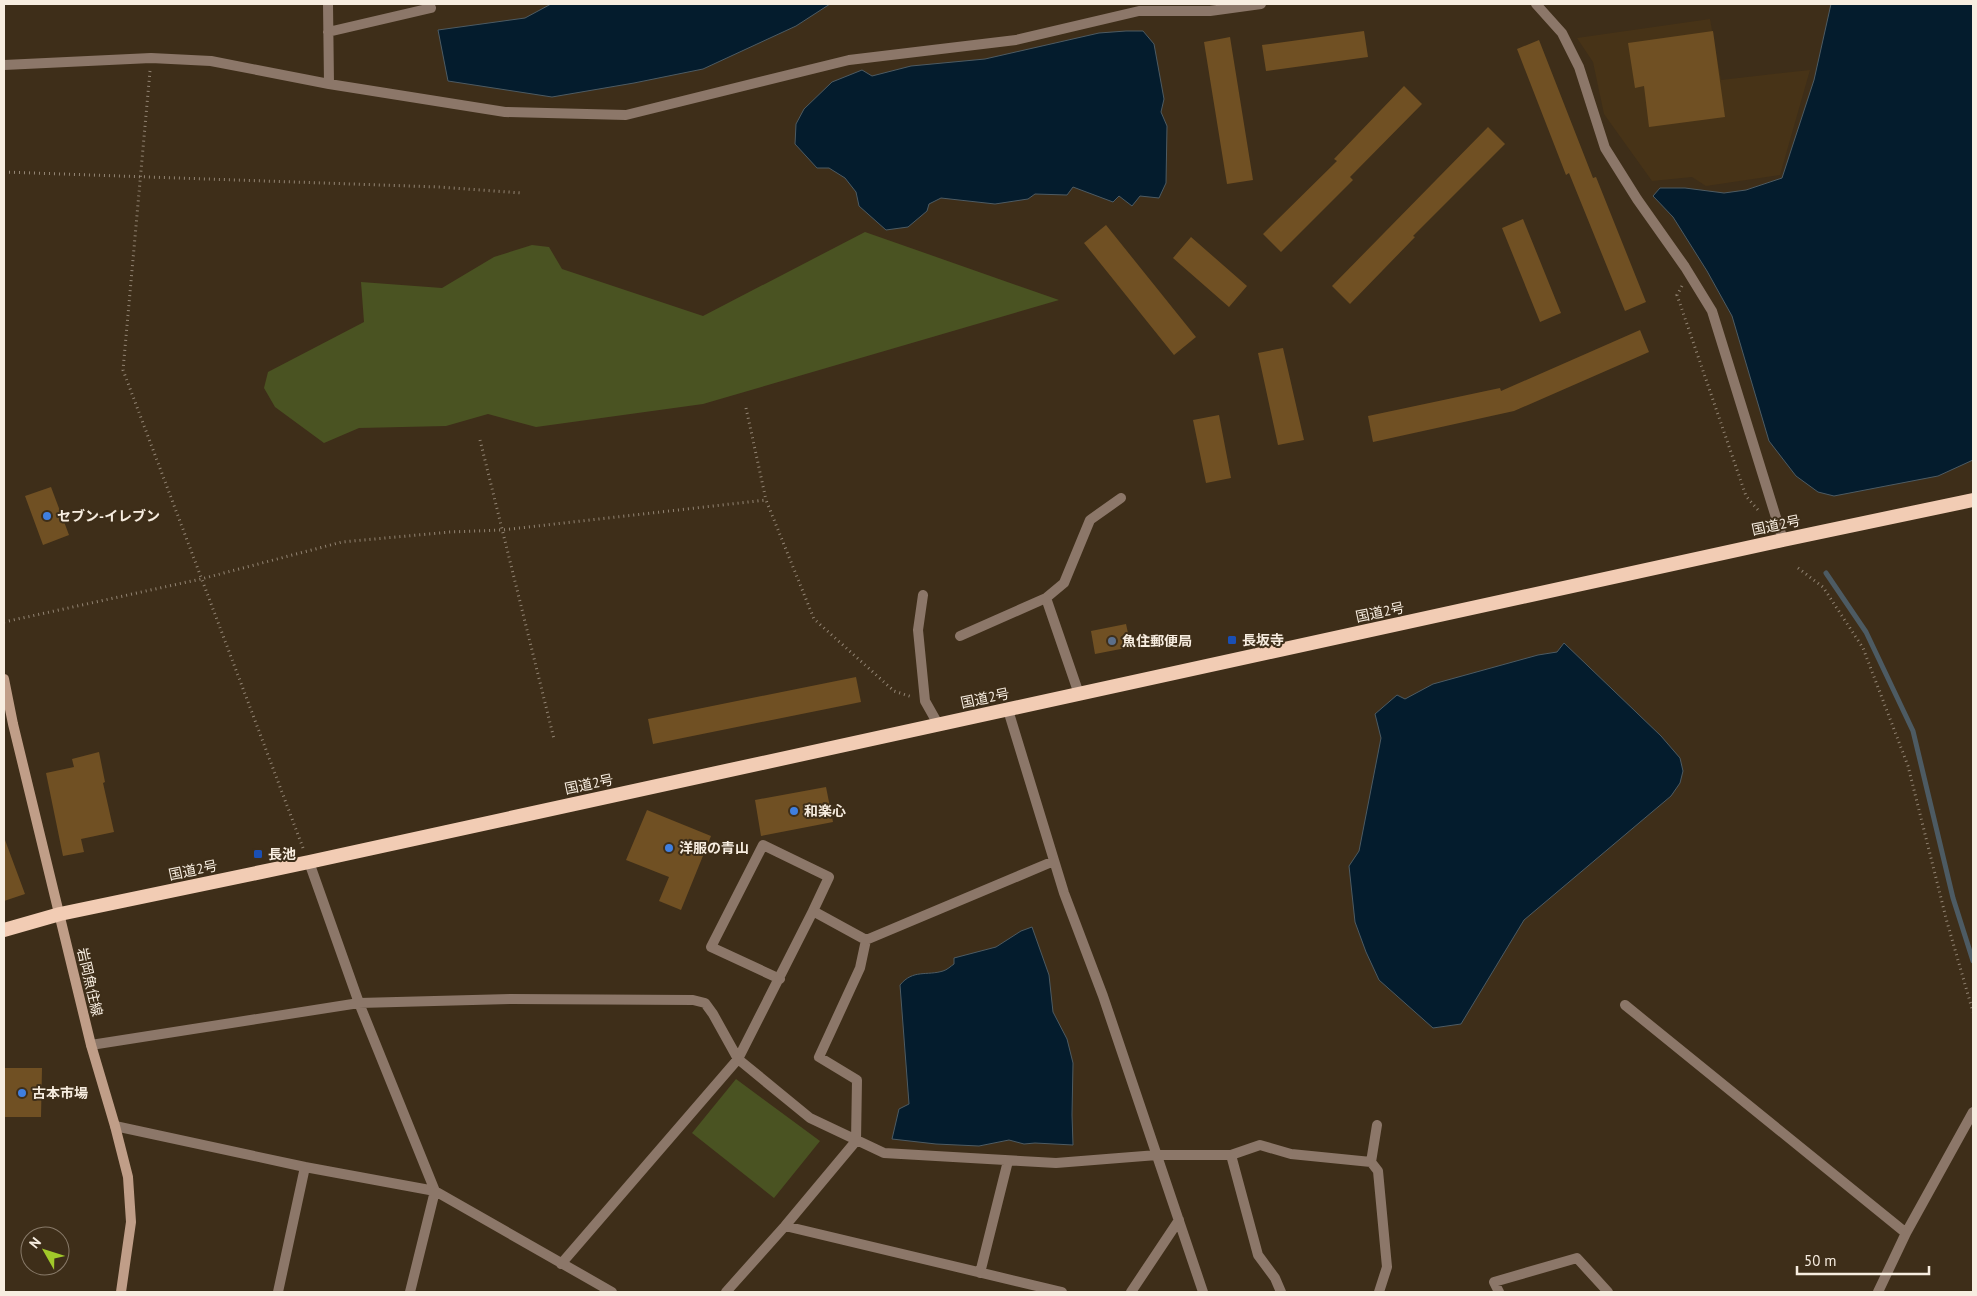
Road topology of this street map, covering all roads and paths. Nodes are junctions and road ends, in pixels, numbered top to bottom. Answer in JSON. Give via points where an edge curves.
{"nodes":[{"id":1,"x":328,"y":4,"type":"edge"},
{"id":2,"x":1261,"y":4,"type":"edge"},
{"id":3,"x":1536,"y":4,"type":"edge"},
{"id":4,"x":431,"y":8,"type":"dead end"},
{"id":5,"x":328,"y":32,"type":"junction"},
{"id":6,"x":151,"y":58,"type":"junction"},
{"id":7,"x":4,"y":65,"type":"edge"},
{"id":8,"x":329,"y":84,"type":"junction"},
{"id":9,"x":4,"y":172,"type":"edge"},
{"id":10,"x":140,"y":176,"type":"junction"},
{"id":11,"x":522,"y":193,"type":"dead end"},
{"id":12,"x":1689,"y":274,"type":"junction"},
{"id":13,"x":746,"y":408,"type":"dead end"},
{"id":14,"x":480,"y":440,"type":"dead end"},
{"id":15,"x":1121,"y":498,"type":"dead end"},
{"id":16,"x":766,"y":500,"type":"junction"},
{"id":17,"x":1973,"y":500,"type":"edge"},
{"id":18,"x":1764,"y":516,"type":"dead end"},
{"id":19,"x":502,"y":530,"type":"junction"},
{"id":20,"x":1783,"y":540,"type":"junction"},
{"id":21,"x":1798,"y":568,"type":"dead end"},
{"id":22,"x":201,"y":578,"type":"junction"},
{"id":23,"x":923,"y":595,"type":"dead end"},
{"id":24,"x":1046,"y":598,"type":"junction"},
{"id":25,"x":4,"y":622,"type":"edge"},
{"id":26,"x":960,"y":636,"type":"dead end"},
{"id":27,"x":4,"y":679,"type":"edge"},
{"id":28,"x":1079,"y":694,"type":"junction"},
{"id":29,"x":925,"y":701,"type":"junction"},
{"id":30,"x":1008,"y":710,"type":"junction"},
{"id":31,"x":8,"y":724,"type":"edge"},
{"id":32,"x":938,"y":724,"type":"junction"},
{"id":33,"x":554,"y":739,"type":"dead end"},
{"id":34,"x":1054,"y":861,"type":"junction"},
{"id":35,"x":309,"y":862,"type":"junction"},
{"id":36,"x":813,"y":911,"type":"junction"},
{"id":37,"x":60,"y":914,"type":"junction"},
{"id":38,"x":4,"y":930,"type":"edge"},
{"id":39,"x":866,"y":940,"type":"junction"},
{"id":40,"x":780,"y":979,"type":"junction"},
{"id":41,"x":359,"y":1003,"type":"junction"},
{"id":42,"x":1625,"y":1005,"type":"dead end"},
{"id":43,"x":1973,"y":1012,"type":"edge"},
{"id":44,"x":91,"y":1045,"type":"junction"},
{"id":45,"x":738,"y":1060,"type":"junction"},
{"id":46,"x":1973,"y":1112,"type":"edge"},
{"id":47,"x":1377,"y":1125,"type":"dead end"},
{"id":48,"x":116,"y":1126,"type":"junction"},
{"id":49,"x":856,"y":1141,"type":"junction"},
{"id":50,"x":1157,"y":1155,"type":"junction"},
{"id":51,"x":1231,"y":1155,"type":"junction"},
{"id":52,"x":1008,"y":1161,"type":"junction"},
{"id":53,"x":1371,"y":1162,"type":"junction"},
{"id":54,"x":305,"y":1167,"type":"junction"},
{"id":55,"x":434,"y":1191,"type":"junction"},
{"id":56,"x":1179,"y":1220,"type":"junction"},
{"id":57,"x":785,"y":1226,"type":"junction"},
{"id":58,"x":1906,"y":1233,"type":"junction"},
{"id":59,"x":561,"y":1264,"type":"junction"},
{"id":60,"x":980,"y":1273,"type":"junction"},
{"id":61,"x":122,"y":1292,"type":"edge"},
{"id":62,"x":278,"y":1292,"type":"edge"},
{"id":63,"x":410,"y":1292,"type":"edge"},
{"id":64,"x":612,"y":1292,"type":"edge"},
{"id":65,"x":726,"y":1292,"type":"edge"},
{"id":66,"x":1062,"y":1292,"type":"edge"},
{"id":67,"x":1132,"y":1292,"type":"edge"},
{"id":68,"x":1203,"y":1292,"type":"edge"},
{"id":69,"x":1281,"y":1292,"type":"edge"},
{"id":70,"x":1379,"y":1292,"type":"edge"},
{"id":71,"x":1499,"y":1292,"type":"edge"},
{"id":72,"x":1608,"y":1292,"type":"edge"},
{"id":73,"x":1878,"y":1292,"type":"edge"}],
"edges":[{"from":1,"to":5,"type":"street"},
{"from":2,"to":8,"type":"street","via":[[1210,11],[1140,11],[1016,40],[849,60],[626,115],[505,112]]},
{"from":3,"to":12,"type":"street","via":[[1562,33],[1579,67],[1605,148]]},
{"from":4,"to":5,"type":"street"},
{"from":5,"to":8,"type":"street"},
{"from":6,"to":7,"type":"street"},
{"from":6,"to":8,"type":"street","via":[[211,61]]},
{"from":6,"to":10,"type":"path"},
{"from":9,"to":10,"type":"path"},
{"from":10,"to":11,"type":"path"},
{"from":10,"to":22,"type":"path","via":[[122,370]]},
{"from":12,"to":18,"type":"path","via":[[1677,295],[1746,496]]},
{"from":12,"to":20,"type":"street","via":[[1712,311]]},
{"from":13,"to":16,"type":"path"},
{"from":14,"to":19,"type":"path"},
{"from":15,"to":24,"type":"street","via":[[1090,520],[1064,583]]},
{"from":16,"to":19,"type":"path"},
{"from":16,"to":29,"type":"path","via":[[814,619],[894,691]]},
{"from":17,"to":20,"type":"highway","name":"国道2号"},
{"from":19,"to":22,"type":"path","via":[[342,542]]},
{"from":19,"to":33,"type":"path"},
{"from":20,"to":28,"type":"highway","name":"国道2号"},
{"from":21,"to":43,"type":"path","via":[[1823,588],[1863,648],[1908,766]]},
{"from":22,"to":25,"type":"path"},
{"from":22,"to":35,"type":"path"},
{"from":23,"to":29,"type":"street","via":[[918,630]]},
{"from":24,"to":26,"type":"street"},
{"from":24,"to":28,"type":"street"},
{"from":27,"to":31,"type":"main road","name":"岩岡魚住線"},
{"from":28,"to":30,"type":"highway","name":"国道2号"},
{"from":29,"to":32,"type":"street"},
{"from":30,"to":32,"type":"highway","name":"国道2号"},
{"from":30,"to":34,"type":"street"},
{"from":31,"to":37,"type":"main road","name":"岩岡魚住線"},
{"from":32,"to":35,"type":"highway","name":"国道2号"},
{"from":34,"to":39,"type":"street"},
{"from":34,"to":50,"type":"street"},
{"from":35,"to":37,"type":"highway","name":"国道2号"},
{"from":35,"to":41,"type":"street"},
{"from":36,"to":39,"type":"street"},
{"from":36,"to":40,"type":"street"},
{"from":36,"to":40,"type":"street","via":[[829,877],[763,845],[711,946]]},
{"from":37,"to":38,"type":"highway","name":"国道2号"},
{"from":37,"to":44,"type":"main road","name":"岩岡魚住線"},
{"from":39,"to":49,"type":"street","via":[[860,968],[819,1057],[857,1080]]},
{"from":40,"to":45,"type":"street"},
{"from":41,"to":44,"type":"street"},
{"from":41,"to":45,"type":"street","via":[[512,999],[693,1000],[705,1003],[714,1014]]},
{"from":41,"to":55,"type":"street"},
{"from":42,"to":58,"type":"street"},
{"from":44,"to":48,"type":"main road","name":"岩岡魚住線"},
{"from":45,"to":49,"type":"street","via":[[810,1118]]},
{"from":45,"to":59,"type":"street"},
{"from":46,"to":58,"type":"street"},
{"from":47,"to":53,"type":"street"},
{"from":48,"to":54,"type":"street"},
{"from":48,"to":61,"type":"main road","name":"岩岡魚住線","via":[[128,1177],[131,1222]]},
{"from":49,"to":52,"type":"street","via":[[884,1153]]},
{"from":49,"to":57,"type":"street"},
{"from":50,"to":51,"type":"street"},
{"from":50,"to":52,"type":"street","via":[[1056,1163]]},
{"from":50,"to":56,"type":"street"},
{"from":51,"to":53,"type":"street","via":[[1260,1145],[1291,1154]]},
{"from":51,"to":69,"type":"street","via":[[1258,1255]]},
{"from":52,"to":60,"type":"street"},
{"from":53,"to":70,"type":"street","via":[[1378,1171],[1387,1267]]},
{"from":54,"to":55,"type":"street"},
{"from":54,"to":62,"type":"street"},
{"from":55,"to":59,"type":"street"},
{"from":55,"to":63,"type":"street"},
{"from":56,"to":67,"type":"street"},
{"from":56,"to":68,"type":"street"},
{"from":57,"to":60,"type":"street"},
{"from":57,"to":65,"type":"street"},
{"from":58,"to":73,"type":"street"},
{"from":59,"to":64,"type":"street"},
{"from":60,"to":66,"type":"street"},
{"from":71,"to":72,"type":"street","via":[[1494,1282],[1577,1258]]}]}
